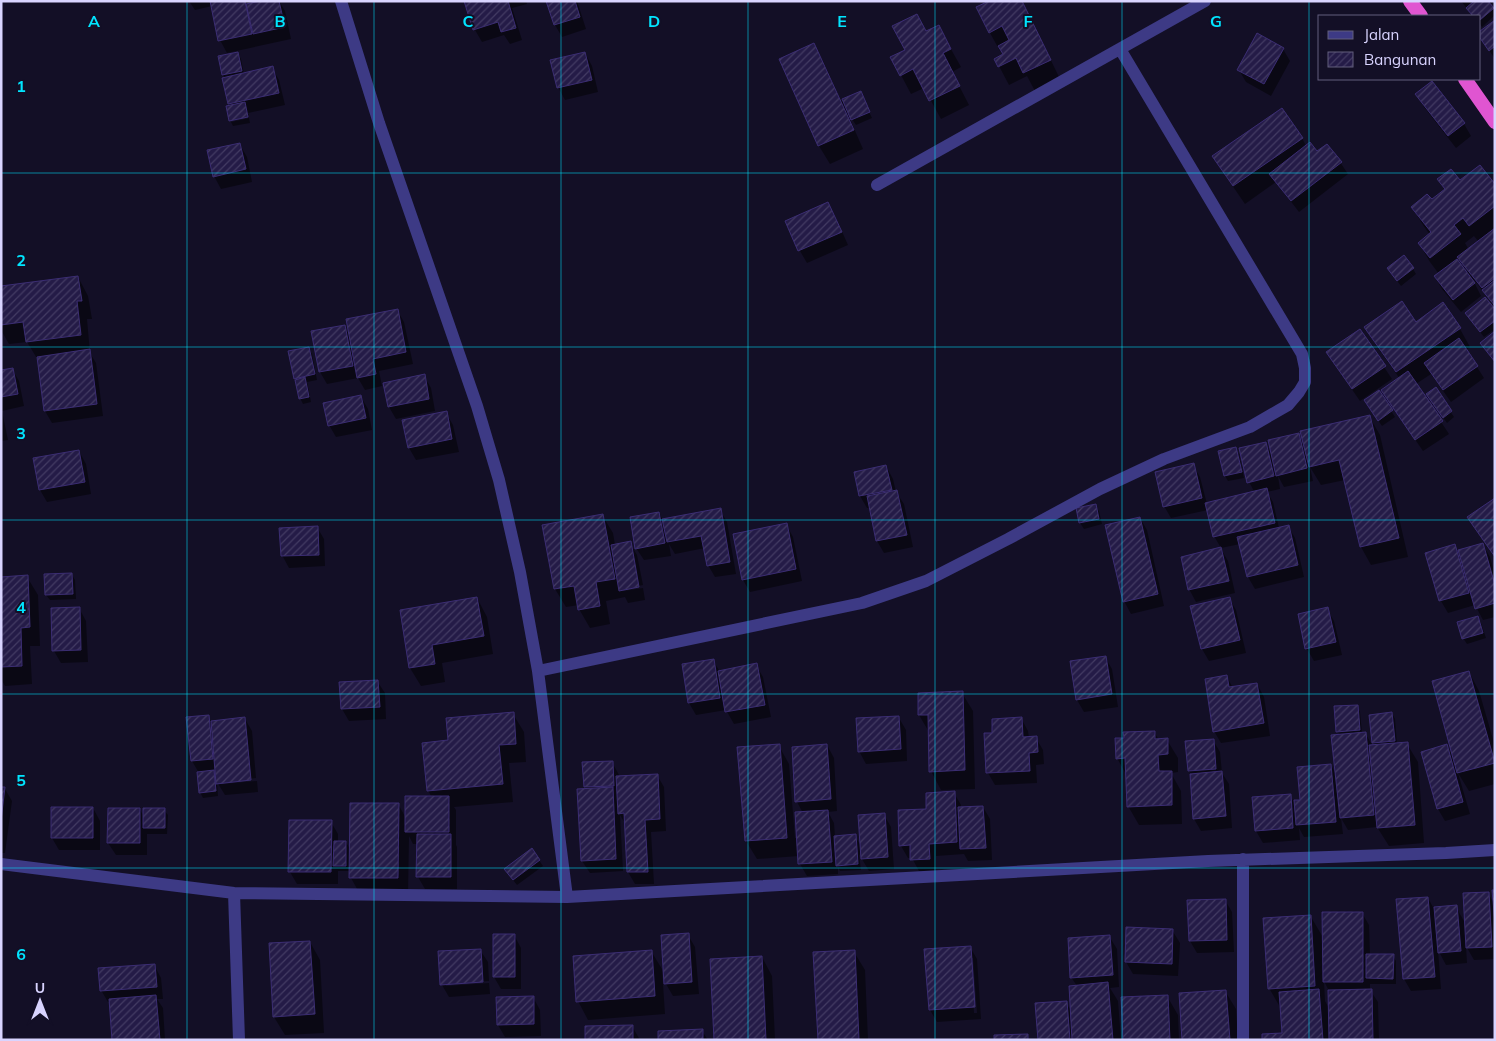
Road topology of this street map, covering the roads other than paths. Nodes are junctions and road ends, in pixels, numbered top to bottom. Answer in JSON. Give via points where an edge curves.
{"nodes":[{"id":1,"x":341,"y":1,"type":"edge"},
{"id":2,"x":1205,"y":1,"type":"edge"},
{"id":3,"x":1412,"y":2,"type":"edge"},
{"id":4,"x":1420,"y":15,"type":"edge"},
{"id":5,"x":1120,"y":49,"type":"junction"},
{"id":6,"x":1466,"y":80,"type":"edge"},
{"id":7,"x":1495,"y":122,"type":"edge"},
{"id":8,"x":877,"y":186,"type":"dead end"},
{"id":9,"x":538,"y":671,"type":"junction"},
{"id":10,"x":1495,"y":850,"type":"edge"},
{"id":11,"x":1243,"y":859,"type":"junction"},
{"id":12,"x":1,"y":864,"type":"edge"},
{"id":13,"x":234,"y":893,"type":"junction"},
{"id":14,"x":567,"y":897,"type":"junction"},
{"id":15,"x":239,"y":1040,"type":"edge"},
{"id":16,"x":1243,"y":1040,"type":"edge"}],
"edges":[{"from":1,"to":9,"type":"street","via":[[499,480]]},
{"from":2,"to":5,"type":"street"},
{"from":3,"to":4,"type":"highway"},
{"from":5,"to":8,"type":"street"},
{"from":5,"to":9,"type":"street","via":[[1302,354],[1305,382],[1288,405],[1250,426],[1164,458],[926,581],[896,592],[852,605]]},
{"from":6,"to":7,"type":"highway"},
{"from":9,"to":14,"type":"street"},
{"from":10,"to":11,"type":"street"},
{"from":11,"to":14,"type":"street"},
{"from":11,"to":16,"type":"street"},
{"from":12,"to":13,"type":"street"},
{"from":13,"to":14,"type":"street"},
{"from":13,"to":15,"type":"street"}]}
